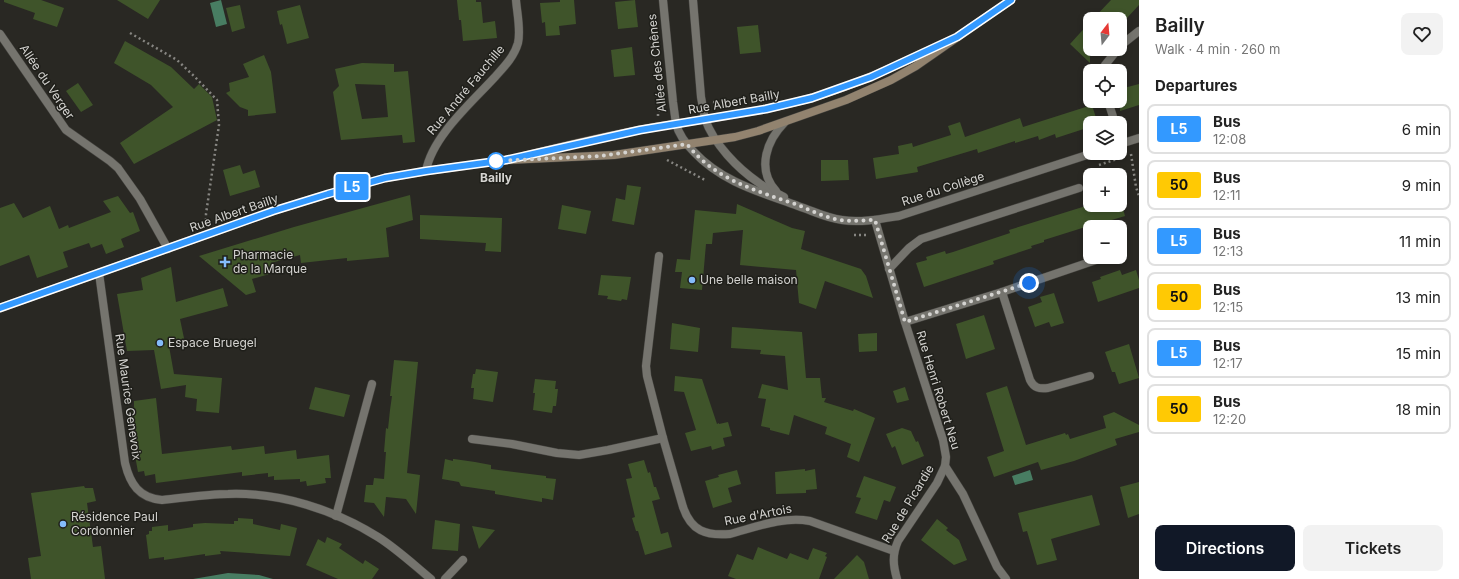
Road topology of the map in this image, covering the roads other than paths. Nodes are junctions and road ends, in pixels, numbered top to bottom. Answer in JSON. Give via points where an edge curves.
{"nodes":[{"id":1,"x":516,"y":0,"type":"edge"},
{"id":2,"x":663,"y":0,"type":"edge"},
{"id":3,"x":693,"y":0,"type":"edge"},
{"id":4,"x":1011,"y":0,"type":"edge"},
{"id":5,"x":1139,"y":31,"type":"edge"},
{"id":6,"x":0,"y":34,"type":"edge"},
{"id":7,"x":957,"y":37,"type":"junction"},
{"id":8,"x":1127,"y":40,"type":"edge"},
{"id":9,"x":1112,"y":56,"type":"edge"},
{"id":10,"x":1106,"y":64,"type":"edge"},
{"id":11,"x":705,"y":119,"type":"junction"},
{"id":12,"x":785,"y":122,"type":"junction"},
{"id":13,"x":676,"y":124,"type":"junction"},
{"id":14,"x":1139,"y":138,"type":"edge"},
{"id":15,"x":716,"y":139,"type":"junction"},
{"id":16,"x":1127,"y":141,"type":"edge"},
{"id":17,"x":687,"y":144,"type":"junction"},
{"id":18,"x":1083,"y":156,"type":"edge"},
{"id":19,"x":506,"y":160,"type":"junction"},
{"id":20,"x":426,"y":171,"type":"junction"},
{"id":21,"x":1079,"y":188,"type":"dead end"},
{"id":22,"x":778,"y":193,"type":"junction"},
{"id":23,"x":798,"y":206,"type":"junction"},
{"id":24,"x":875,"y":220,"type":"junction"},
{"id":25,"x":168,"y":249,"type":"junction"},
{"id":26,"x":659,"y":256,"type":"dead end"},
{"id":27,"x":1084,"y":264,"type":"edge"},
{"id":28,"x":889,"y":269,"type":"junction"},
{"id":29,"x":99,"y":273,"type":"junction"},
{"id":30,"x":1002,"y":292,"type":"junction"},
{"id":31,"x":0,"y":308,"type":"edge"},
{"id":32,"x":905,"y":322,"type":"junction"},
{"id":33,"x":1090,"y":376,"type":"dead end"},
{"id":34,"x":372,"y":384,"type":"dead end"},
{"id":35,"x":663,"y":438,"type":"junction"},
{"id":36,"x":472,"y":439,"type":"dead end"},
{"id":37,"x":945,"y":466,"type":"junction"},
{"id":38,"x":336,"y":516,"type":"junction"},
{"id":39,"x":894,"y":551,"type":"junction"},
{"id":40,"x":463,"y":560,"type":"dead end"},
{"id":41,"x":431,"y":579,"type":"edge"},
{"id":42,"x":444,"y":579,"type":"edge"},
{"id":43,"x":897,"y":579,"type":"edge"},
{"id":44,"x":1006,"y":579,"type":"edge"}],
"edges":[{"from":1,"to":20,"type":"street","name":"Rue André Fauchille","via":[[516,49],[507,63],[444,133],[431,154]]},
{"from":2,"to":13,"type":"street","name":"Allée des Chênes"},
{"from":3,"to":11,"type":"street"},
{"from":4,"to":7,"type":"main road","name":"Rue Albert Bailly"},
{"from":5,"to":8,"type":"street"},
{"from":6,"to":25,"type":"street","name":"Allée du Verger","via":[[66,130],[118,168],[140,199]]},
{"from":7,"to":11,"type":"main road","name":"Rue Albert Bailly","via":[[871,77],[812,98],[777,107]]},
{"from":7,"to":12,"type":"main road","name":"Rue Albert Bailly","via":[[891,80],[846,100]]},
{"from":9,"to":10,"type":"street"},
{"from":11,"to":13,"type":"main road","name":"Rue Albert Bailly"},
{"from":11,"to":15,"type":"street","name":"Rue du Collège"},
{"from":12,"to":15,"type":"main road","name":"Rue Albert Bailly","via":[[751,133]]},
{"from":12,"to":22,"type":"street","name":"Rue du Collège","via":[[774,134],[766,154],[767,174]]},
{"from":13,"to":17,"type":"street","name":"Rue du Collège"},
{"from":13,"to":19,"type":"main road","name":"Rue Albert Bailly"},
{"from":14,"to":16,"type":"street"},
{"from":15,"to":17,"type":"main road","name":"Rue Albert Bailly"},
{"from":15,"to":22,"type":"street","name":"Rue du Collège","via":[[732,161],[751,178]]},
{"from":17,"to":19,"type":"main road","name":"Rue Albert Bailly","via":[[601,156]]},
{"from":17,"to":23,"type":"street","name":"Rue du Collège","via":[[706,164],[726,178]]},
{"from":18,"to":24,"type":"street","name":"Rue du Collège","via":[[899,216]]},
{"from":19,"to":20,"type":"main road","name":"Rue Albert Bailly"},
{"from":20,"to":25,"type":"main road","name":"Rue Albert Bailly","via":[[385,178],[334,192]]},
{"from":21,"to":28,"type":"street","via":[[921,239]]},
{"from":22,"to":23,"type":"street","name":"Rue du Collège"},
{"from":23,"to":24,"type":"street","name":"Rue du Collège","via":[[841,220]]},
{"from":24,"to":28,"type":"street","name":"Rue Henri Robert Neu"},
{"from":25,"to":29,"type":"main road","name":"Rue Albert Bailly"},
{"from":26,"to":35,"type":"street","name":"Rue d'Artois","via":[[646,366],[648,384]]},
{"from":27,"to":30,"type":"street"},
{"from":28,"to":32,"type":"street","name":"Rue Henri Robert Neu"},
{"from":29,"to":31,"type":"main road","name":"Rue Albert Bailly"},
{"from":29,"to":38,"type":"street","name":"Rue Maurice Genevoix","via":[[125,463],[127,473],[137,489],[145,496],[162,500],[228,494],[270,497]]},
{"from":30,"to":32,"type":"street"},
{"from":30,"to":33,"type":"street","via":[[1033,385],[1042,389]]},
{"from":32,"to":37,"type":"street","name":"Rue Henri Robert Neu","via":[[945,448]]},
{"from":34,"to":38,"type":"street"},
{"from":35,"to":36,"type":"street","via":[[579,455]]},
{"from":35,"to":39,"type":"street","name":"Rue d'Artois","via":[[687,517],[692,525],[705,532],[730,534],[786,520],[802,519]]},
{"from":37,"to":39,"type":"street","name":"Rue de Picardie"},
{"from":37,"to":44,"type":"street","name":"Rue Henri Robert Neu","via":[[963,494],[997,567]]},
{"from":38,"to":41,"type":"street","name":"Rue Maurice Genevoix","via":[[378,537]]},
{"from":39,"to":43,"type":"street","name":"Rue de Picardie","via":[[893,566]]},
{"from":40,"to":42,"type":"street"}]}
